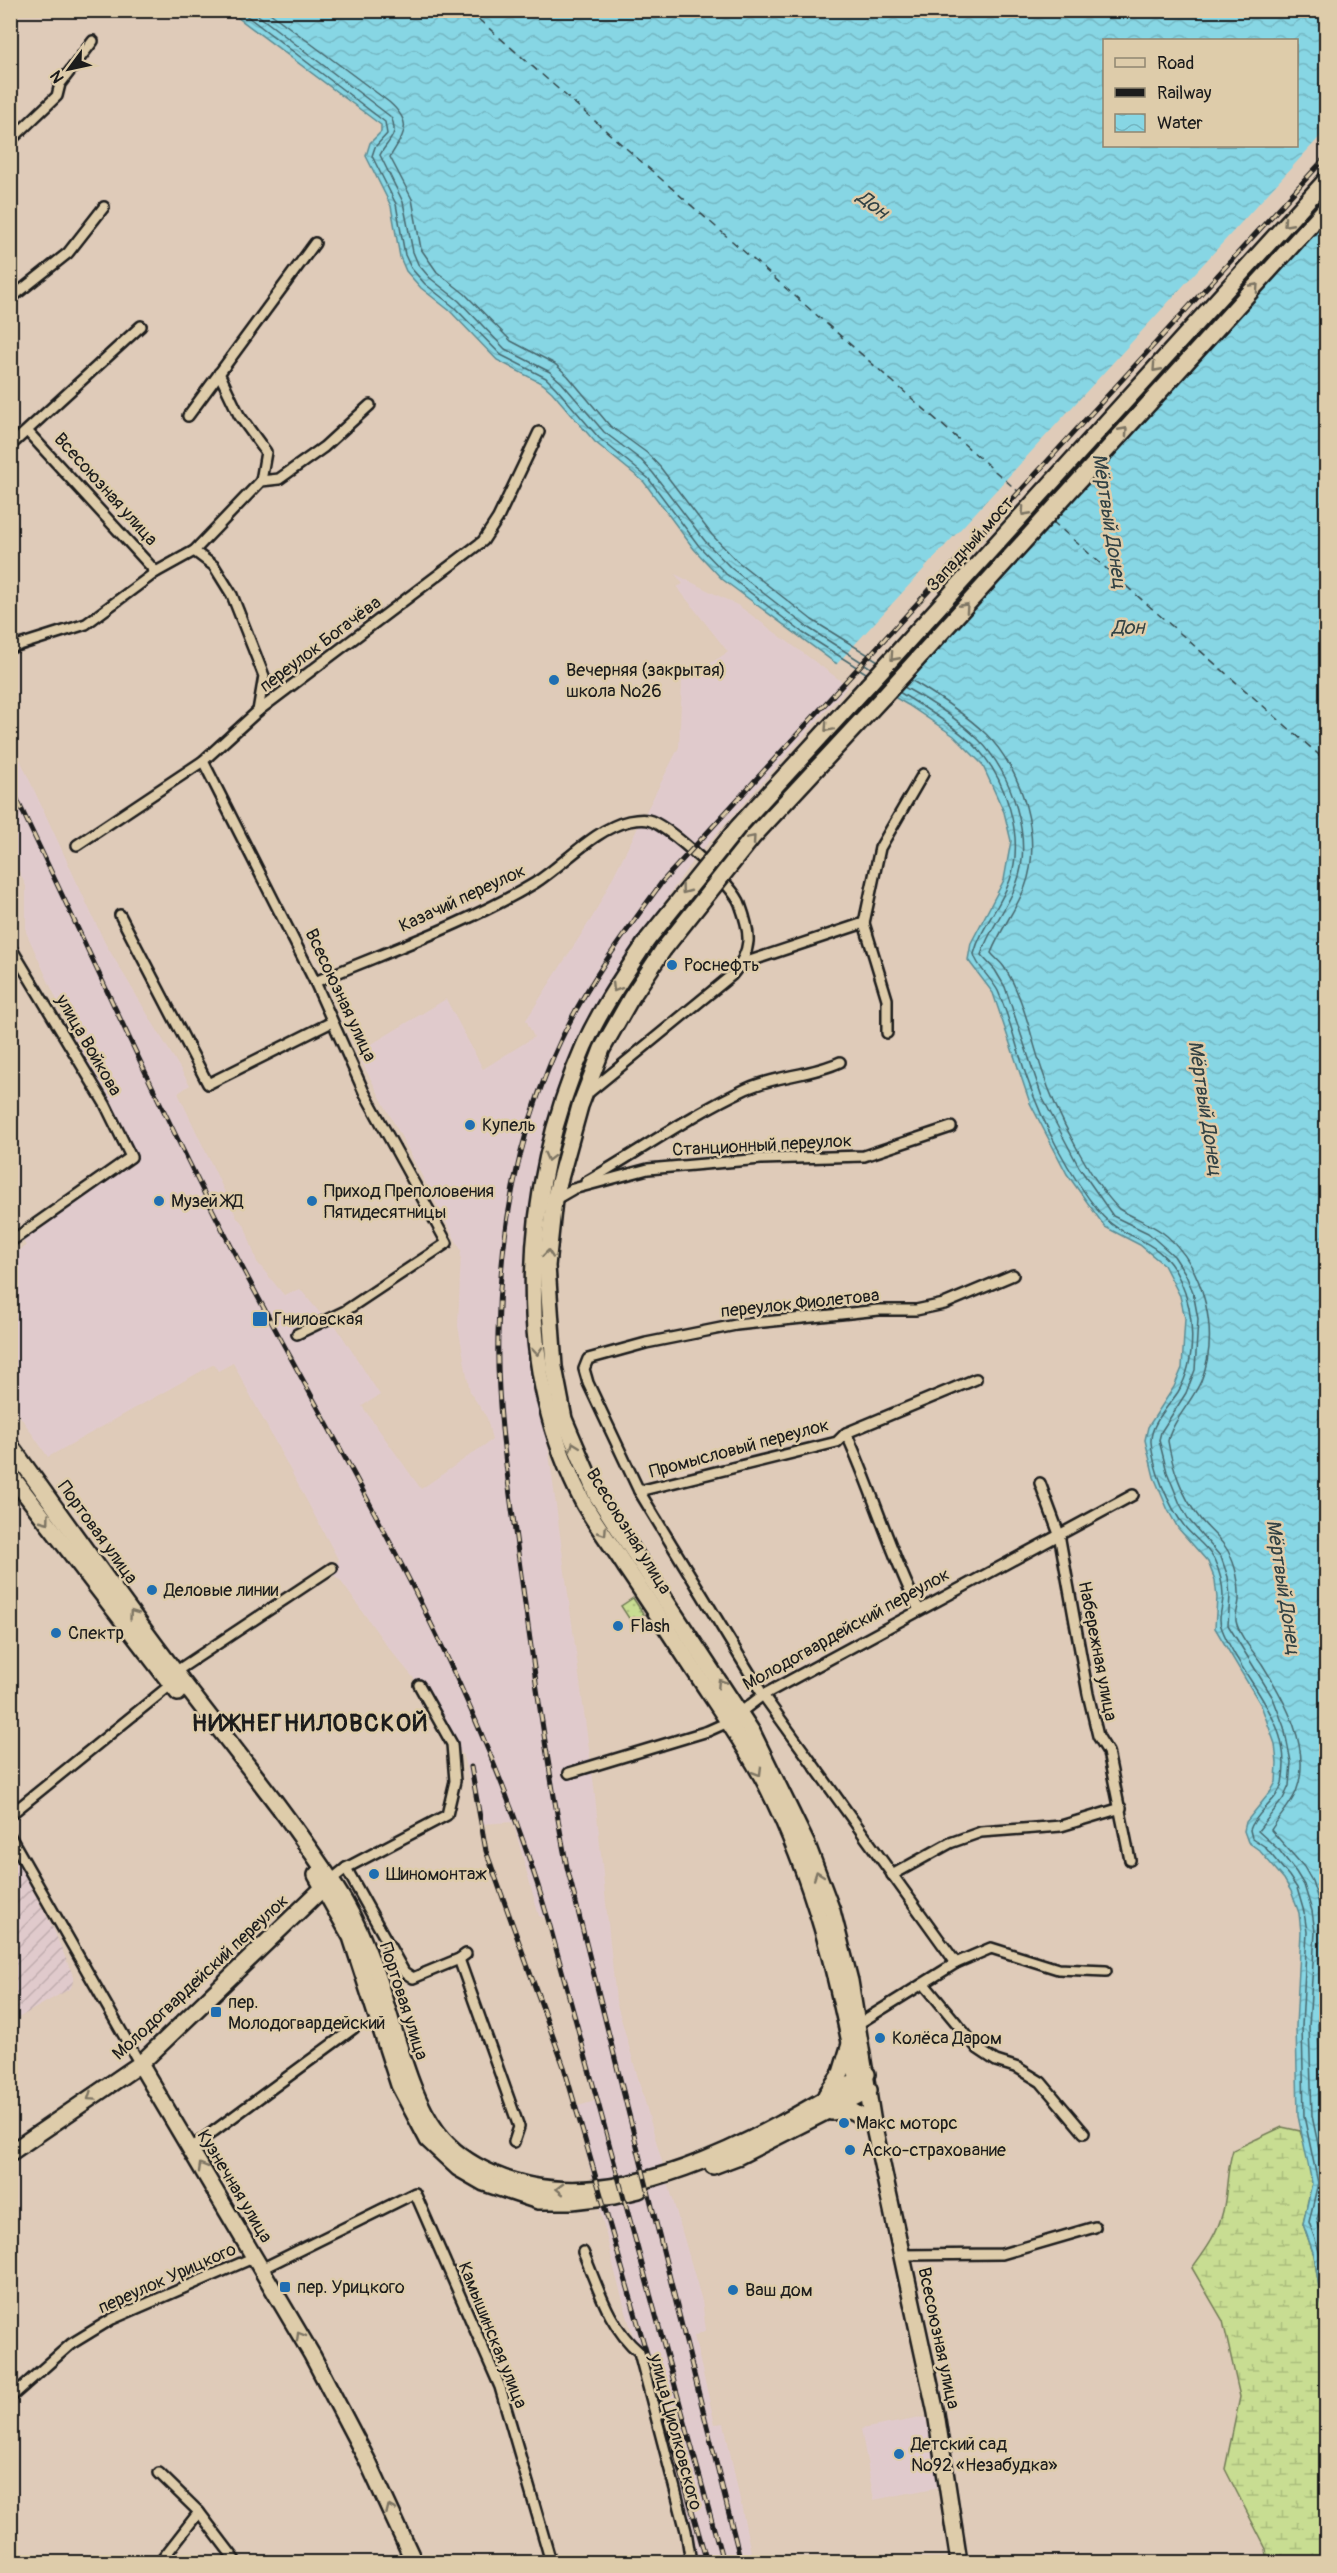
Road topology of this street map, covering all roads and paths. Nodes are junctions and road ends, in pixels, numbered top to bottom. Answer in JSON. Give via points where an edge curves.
{"nodes":[{"id":1,"x":93,"y":41,"type":"dead end"},
{"id":2,"x":10,"y":141,"type":"edge"},
{"id":3,"x":1326,"y":180,"type":"edge"},
{"id":4,"x":105,"y":207,"type":"dead end"},
{"id":5,"x":1326,"y":208,"type":"edge"},
{"id":6,"x":315,"y":243,"type":"dead end"},
{"id":7,"x":10,"y":299,"type":"edge"},
{"id":8,"x":141,"y":326,"type":"dead end"},
{"id":9,"x":219,"y":373,"type":"junction"},
{"id":10,"x":370,"y":405,"type":"dead end"},
{"id":11,"x":188,"y":416,"type":"dead end"},
{"id":12,"x":28,"y":432,"type":"junction"},
{"id":13,"x":539,"y":432,"type":"dead end"},
{"id":14,"x":10,"y":446,"type":"edge"},
{"id":15,"x":261,"y":481,"type":"junction"},
{"id":16,"x":194,"y":551,"type":"junction"},
{"id":17,"x":156,"y":572,"type":"junction"},
{"id":18,"x":10,"y":648,"type":"edge"},
{"id":19,"x":258,"y":711,"type":"junction"},
{"id":20,"x":203,"y":761,"type":"junction"},
{"id":21,"x":923,"y":774,"type":"dead end"},
{"id":22,"x":77,"y":845,"type":"dead end"},
{"id":23,"x":120,"y":915,"type":"dead end"},
{"id":24,"x":864,"y":923,"type":"junction"},
{"id":25,"x":648,"y":939,"type":"joint"},
{"id":26,"x":10,"y":946,"type":"edge"},
{"id":27,"x":741,"y":964,"type":"junction"},
{"id":28,"x":315,"y":982,"type":"junction"},
{"id":29,"x":332,"y":1022,"type":"junction"},
{"id":30,"x":887,"y":1033,"type":"dead end"},
{"id":31,"x":840,"y":1062,"type":"dead end"},
{"id":32,"x":572,"y":1075,"type":"junction"},
{"id":33,"x":590,"y":1079,"type":"junction"},
{"id":34,"x":583,"y":1097,"type":"junction"},
{"id":35,"x":951,"y":1127,"type":"dead end"},
{"id":36,"x":573,"y":1189,"type":"junction"},
{"id":37,"x":554,"y":1200,"type":"junction"},
{"id":38,"x":10,"y":1242,"type":"edge"},
{"id":39,"x":1013,"y":1275,"type":"dead end"},
{"id":40,"x":297,"y":1334,"type":"dead end"},
{"id":41,"x":976,"y":1379,"type":"dead end"},
{"id":42,"x":846,"y":1433,"type":"junction"},
{"id":43,"x":10,"y":1445,"type":"edge"},
{"id":44,"x":10,"y":1474,"type":"edge"},
{"id":45,"x":1040,"y":1483,"type":"dead end"},
{"id":46,"x":639,"y":1491,"type":"junction"},
{"id":47,"x":1133,"y":1495,"type":"dead end"},
{"id":48,"x":1059,"y":1534,"type":"junction"},
{"id":49,"x":332,"y":1568,"type":"dead end"},
{"id":50,"x":919,"y":1610,"type":"junction"},
{"id":51,"x":175,"y":1678,"type":"junction"},
{"id":52,"x":419,"y":1685,"type":"dead end"},
{"id":53,"x":764,"y":1695,"type":"junction"},
{"id":54,"x":734,"y":1717,"type":"junction"},
{"id":55,"x":569,"y":1773,"type":"dead end"},
{"id":56,"x":1121,"y":1808,"type":"junction"},
{"id":57,"x":10,"y":1815,"type":"edge"},
{"id":58,"x":10,"y":1836,"type":"edge"},
{"id":59,"x":1130,"y":1860,"type":"dead end"},
{"id":60,"x":346,"y":1868,"type":"junction"},
{"id":61,"x":892,"y":1875,"type":"junction"},
{"id":62,"x":327,"y":1883,"type":"junction"},
{"id":63,"x":956,"y":1963,"type":"junction"},
{"id":64,"x":1106,"y":1971,"type":"dead end"},
{"id":65,"x":924,"y":1984,"type":"junction"},
{"id":66,"x":858,"y":2024,"type":"junction"},
{"id":67,"x":354,"y":2028,"type":"dead end"},
{"id":68,"x":850,"y":2044,"type":"junction"},
{"id":69,"x":140,"y":2064,"type":"junction"},
{"id":70,"x":863,"y":2084,"type":"junction"},
{"id":71,"x":823,"y":2107,"type":"junction"},
{"id":72,"x":873,"y":2123,"type":"junction"},
{"id":73,"x":1084,"y":2133,"type":"dead end"},
{"id":74,"x":514,"y":2142,"type":"dead end"},
{"id":75,"x":190,"y":2148,"type":"junction"},
{"id":76,"x":10,"y":2153,"type":"edge"},
{"id":77,"x":415,"y":2193,"type":"joint"},
{"id":78,"x":1095,"y":2227,"type":"dead end"},
{"id":79,"x":584,"y":2252,"type":"dead end"},
{"id":80,"x":901,"y":2255,"type":"junction"},
{"id":81,"x":258,"y":2263,"type":"junction"},
{"id":82,"x":10,"y":2398,"type":"edge"},
{"id":83,"x":159,"y":2473,"type":"dead end"},
{"id":84,"x":199,"y":2512,"type":"junction"},
{"id":85,"x":160,"y":2562,"type":"edge"},
{"id":86,"x":237,"y":2562,"type":"edge"},
{"id":87,"x":414,"y":2562,"type":"edge"},
{"id":88,"x":551,"y":2562,"type":"edge"},
{"id":89,"x":691,"y":2562,"type":"edge"},
{"id":90,"x":959,"y":2562,"type":"edge"}],
"edges":[{"from":1,"to":2,"type":"street","via":[[60,84],[57,96]]},
{"from":3,"to":25,"type":"main road","name":"Западный мост","one_way":true,"bridge":true,"via":[[738,827]]},
{"from":4,"to":7,"type":"street","via":[[68,253]]},
{"from":33,"to":5,"type":"main road","name":"Всесоюзная улица","one_way":true,"bridge":true,"via":[[602,1049],[663,950],[752,838]]},
{"from":6,"to":9,"type":"street"},
{"from":8,"to":12,"type":"street"},
{"from":9,"to":11,"type":"street"},
{"from":9,"to":15,"type":"street","via":[[239,415],[266,452]]},
{"from":10,"to":15,"type":"street","via":[[324,447],[279,479]]},
{"from":12,"to":14,"type":"street"},
{"from":12,"to":17,"type":"street","name":"Всесоюзная улица"},
{"from":13,"to":19,"type":"street","name":"переулок Богачёва","via":[[483,541]]},
{"from":15,"to":16,"type":"street"},
{"from":16,"to":17,"type":"street"},
{"from":16,"to":19,"type":"street","via":[[214,566],[232,595],[264,676]]},
{"from":17,"to":18,"type":"street","via":[[86,624]]},
{"from":19,"to":20,"type":"street","name":"переулок Богачёва"},
{"from":20,"to":22,"type":"street","name":"переулок Богачёва"},
{"from":20,"to":28,"type":"street","name":"Всесоюзная улица"},
{"from":21,"to":24,"type":"street","via":[[880,848]]},
{"from":23,"to":29,"type":"street","via":[[208,1084]]},
{"from":24,"to":27,"type":"street"},
{"from":24,"to":30,"type":"street","via":[[887,999]]},
{"from":25,"to":32,"type":"main road","name":"Всесоюзная улица","one_way":true,"via":[[614,989]]},
{"from":26,"to":38,"type":"street","name":"улица Войкова","via":[[105,1104],[131,1157]]},
{"from":27,"to":28,"type":"street","name":"Казачий переулок","via":[[748,950],[749,928],[738,897],[677,837],[648,820],[630,821],[609,829],[536,883],[486,909]]},
{"from":27,"to":34,"type":"street"},
{"from":28,"to":29,"type":"street","name":"Всесоюзная улица"},
{"from":29,"to":40,"type":"street","name":"Всесоюзная улица","via":[[364,1092],[447,1243],[345,1311]]},
{"from":31,"to":36,"type":"street","name":"Станционный переулок","via":[[748,1088]]},
{"from":32,"to":33,"type":"street"},
{"from":32,"to":54,"type":"main road","name":"Всесоюзная улица","one_way":true,"via":[[540,1197],[533,1268],[539,1369],[550,1425],[585,1506]]},
{"from":33,"to":34,"type":"main road","name":"Всесоюзная улица"},
{"from":34,"to":37,"type":"main road","name":"Всесоюзная улица"},
{"from":35,"to":36,"type":"street","name":"Станционный переулок","via":[[864,1156],[761,1159],[648,1169]]},
{"from":36,"to":37,"type":"street","name":"Станционный переулок"},
{"from":54,"to":37,"type":"main road","name":"Всесоюзная улица","one_way":true,"via":[[597,1496],[564,1419],[554,1368],[547,1278]]},
{"from":39,"to":46,"type":"street","name":"переулок Фиолетова","via":[[944,1304],[916,1310],[879,1310],[736,1325],[588,1359],[584,1369],[588,1383]]},
{"from":41,"to":42,"type":"street","name":"Промысловый переулок"},
{"from":42,"to":46,"type":"street","name":"Промысловый переулок","via":[[837,1442]]},
{"from":42,"to":50,"type":"street","name":"Промысловый переулок"},
{"from":51,"to":43,"type":"main road","name":"Портовая улица","one_way":true},
{"from":44,"to":51,"type":"main road","name":"Портовая улица","one_way":true},
{"from":45,"to":48,"type":"street","name":"Набережная улица"},
{"from":46,"to":53,"type":"street"},
{"from":47,"to":48,"type":"street","name":"Молодогвардейский переулок"},
{"from":48,"to":50,"type":"street","name":"Молодогвардейский переулок"},
{"from":48,"to":56,"type":"street","name":"Набережная улица","via":[[1088,1694],[1098,1736],[1108,1752]]},
{"from":49,"to":51,"type":"street"},
{"from":50,"to":53,"type":"street","name":"Молодогвардейский переулок"},
{"from":51,"to":57,"type":"street"},
{"from":51,"to":62,"type":"main road","name":"Портовая улица"},
{"from":52,"to":60,"type":"street","name":"Молодогвардейский переулок","via":[[452,1744],[455,1780],[447,1815]]},
{"from":53,"to":54,"type":"street","name":"Молодогвардейский переулок"},
{"from":53,"to":61,"type":"street"},
{"from":54,"to":55,"type":"street","name":"Молодогвардейский переулок","via":[[708,1731]]},
{"from":66,"to":54,"type":"main road","name":"Всесоюзная улица","one_way":true,"via":[[832,1911],[808,1847],[777,1779]]},
{"from":54,"to":68,"type":"main road","name":"Всесоюзная улица","one_way":true,"via":[[816,1901]]},
{"from":56,"to":59,"type":"street","name":"Набережная улица"},
{"from":56,"to":61,"type":"street","via":[[1061,1826],[981,1833],[950,1843]]},
{"from":58,"to":69,"type":"street","name":"Кузнечная улица"},
{"from":60,"to":62,"type":"street","name":"Молодогвардейский переулок"},
{"from":60,"to":74,"type":"street","via":[[404,1972],[413,1978],[463,1956],[519,2127]]},
{"from":61,"to":63,"type":"street"},
{"from":62,"to":69,"type":"main road","name":"Молодогвардейский переулок"},
{"from":62,"to":71,"type":"main road","name":"Портовая улица","via":[[351,1937],[399,2085],[428,2140],[458,2168],[484,2183],[538,2200],[614,2196],[666,2183],[736,2157]]},
{"from":63,"to":64,"type":"street","via":[[991,1948],[1058,1970]]},
{"from":63,"to":65,"type":"street"},
{"from":65,"to":66,"type":"street"},
{"from":65,"to":73,"type":"street","via":[[978,2049],[1041,2082]]},
{"from":66,"to":70,"type":"main road","name":"Всесоюзная улица"},
{"from":67,"to":75,"type":"street"},
{"from":68,"to":70,"type":"main road","name":"Всесоюзная улица"},
{"from":68,"to":71,"type":"main road","via":[[841,2073]]},
{"from":69,"to":75,"type":"main road","name":"Кузнечная улица"},
{"from":69,"to":76,"type":"main road","name":"Молодогвардейский переулок","one_way":true},
{"from":70,"to":71,"type":"main road","name":"Портовая улица"},
{"from":70,"to":72,"type":"main road","name":"Всесоюзная улица"},
{"from":71,"to":72,"type":"main road","via":[[850,2110]]},
{"from":72,"to":80,"type":"main road","name":"Всесоюзная улица"},
{"from":81,"to":75,"type":"main road","name":"Кузнечная улица","one_way":true},
{"from":77,"to":81,"type":"street","name":"переулок Урицкого"},
{"from":77,"to":88,"type":"street","name":"Камышинская улица","via":[[500,2387]]},
{"from":78,"to":80,"type":"street","via":[[1002,2254]]},
{"from":79,"to":89,"type":"street","name":"улица Циолковского","via":[[613,2322],[624,2340],[639,2352]]},
{"from":80,"to":90,"type":"main road","name":"Всесоюзная улица","via":[[936,2413]]},
{"from":81,"to":82,"type":"street","name":"переулок Урицкого","via":[[112,2319],[71,2344]]},
{"from":87,"to":81,"type":"main road","name":"Кузнечная улица","one_way":true,"via":[[367,2460]]},
{"from":83,"to":84,"type":"street"},
{"from":84,"to":85,"type":"street"},
{"from":84,"to":86,"type":"street"}]}
